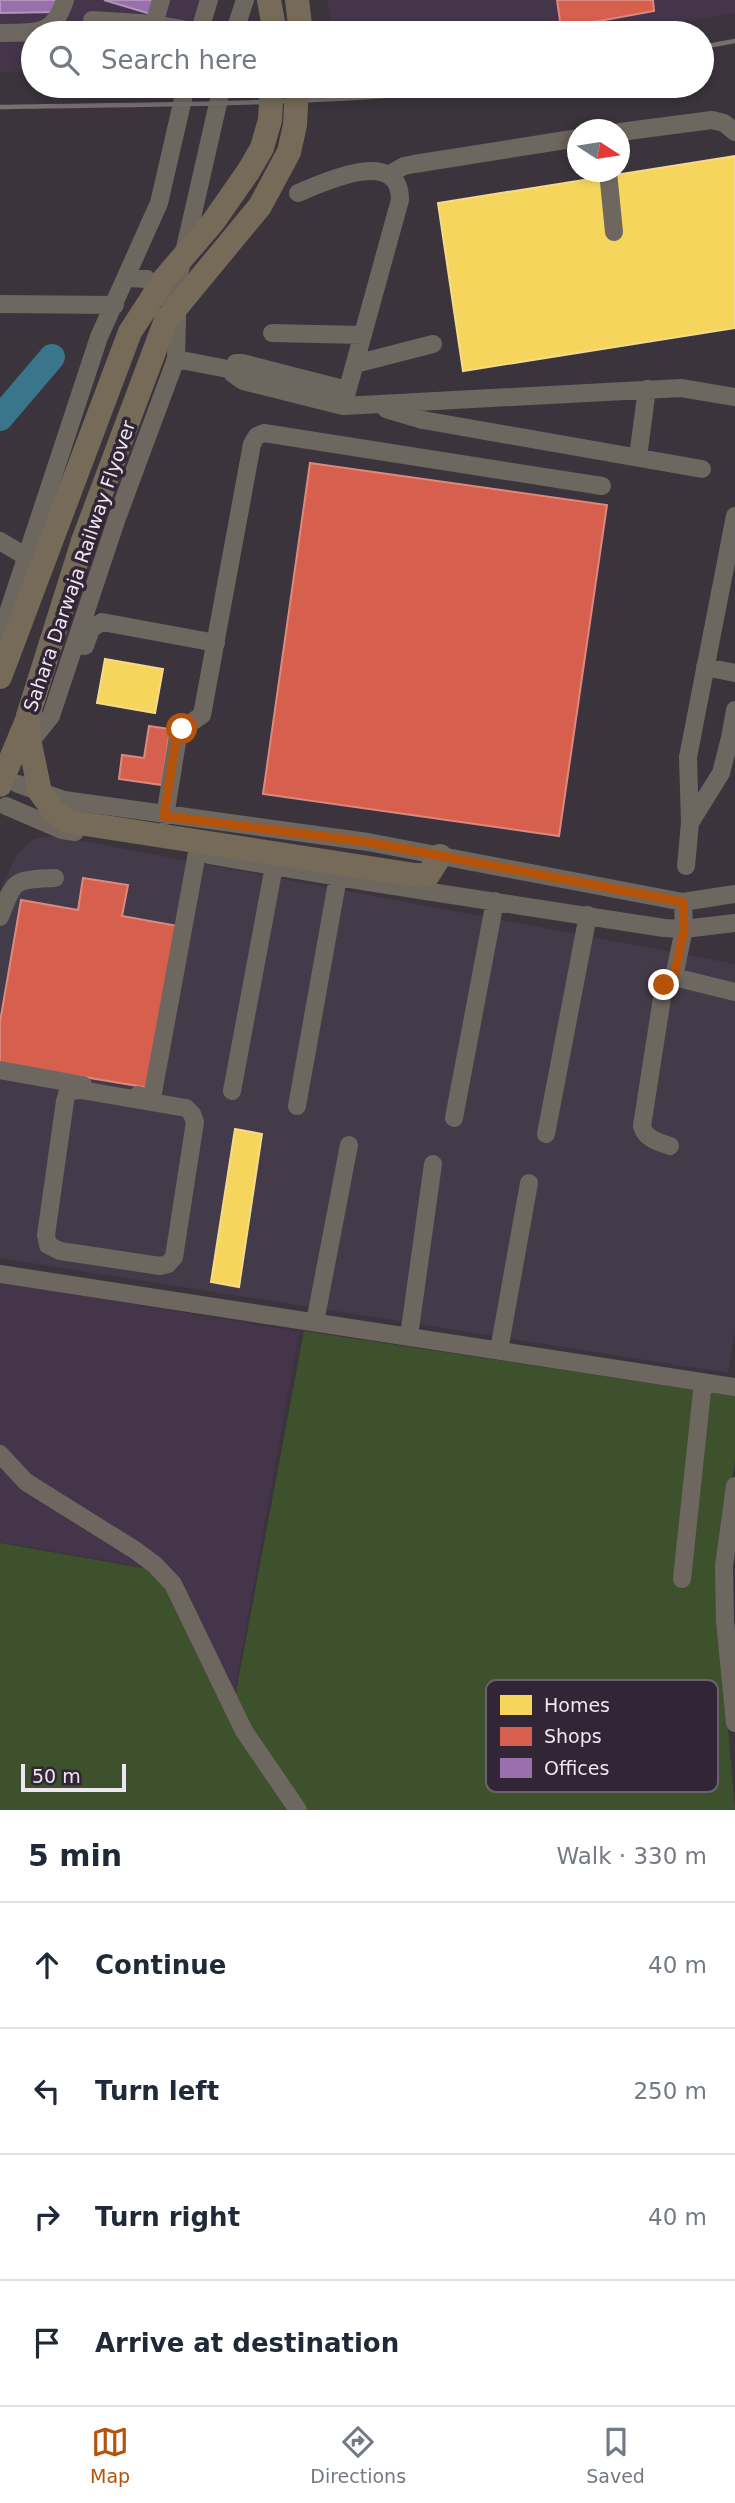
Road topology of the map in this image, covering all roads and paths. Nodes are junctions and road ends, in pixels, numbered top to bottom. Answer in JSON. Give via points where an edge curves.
{"nodes":[{"id":1,"x":65,"y":0,"type":"edge"},
{"id":2,"x":161,"y":0,"type":"edge"},
{"id":3,"x":209,"y":0,"type":"edge"},
{"id":4,"x":245,"y":0,"type":"edge"},
{"id":5,"x":270,"y":0,"type":"edge"},
{"id":6,"x":282,"y":0,"type":"edge"},
{"id":7,"x":297,"y":0,"type":"edge"},
{"id":8,"x":92,"y":20,"type":"dead end"},
{"id":9,"x":56,"y":21,"type":"edge"},
{"id":10,"x":108,"y":21,"type":"edge"},
{"id":11,"x":155,"y":21,"type":"edge"},
{"id":12,"x":202,"y":21,"type":"edge"},
{"id":13,"x":238,"y":21,"type":"edge"},
{"id":14,"x":273,"y":21,"type":"edge"},
{"id":15,"x":285,"y":21,"type":"edge"},
{"id":16,"x":300,"y":21,"type":"edge"},
{"id":17,"x":21,"y":32,"type":"edge"},
{"id":18,"x":0,"y":33,"type":"edge"},
{"id":19,"x":183,"y":98,"type":"edge"},
{"id":20,"x":219,"y":98,"type":"edge"},
{"id":21,"x":271,"y":98,"type":"edge"},
{"id":22,"x":294,"y":98,"type":"edge"},
{"id":23,"x":630,"y":131,"type":"edge"},
{"id":24,"x":735,"y":132,"type":"edge"},
{"id":25,"x":567,"y":140,"type":"edge"},
{"id":26,"x":388,"y":175,"type":"junction"},
{"id":27,"x":609,"y":182,"type":"edge"},
{"id":28,"x":298,"y":193,"type":"dead end"},
{"id":29,"x":614,"y":232,"type":"dead end"},
{"id":30,"x":127,"y":278,"type":"junction"},
{"id":31,"x":0,"y":304,"type":"edge"},
{"id":32,"x":115,"y":305,"type":"junction"},
{"id":33,"x":177,"y":313,"type":"junction"},
{"id":34,"x":272,"y":333,"type":"dead end"},
{"id":35,"x":363,"y":335,"type":"junction"},
{"id":36,"x":433,"y":344,"type":"dead end"},
{"id":37,"x":176,"y":359,"type":"junction"},
{"id":38,"x":355,"y":364,"type":"junction"},
{"id":39,"x":647,"y":389,"type":"junction"},
{"id":40,"x":735,"y":397,"type":"edge"},
{"id":41,"x":345,"y":398,"type":"junction"},
{"id":42,"x":376,"y":406,"type":"junction"},
{"id":43,"x":638,"y":457,"type":"junction"},
{"id":44,"x":702,"y":469,"type":"dead end"},
{"id":45,"x":602,"y":486,"type":"dead end"},
{"id":46,"x":735,"y":516,"type":"edge"},
{"id":47,"x":0,"y":541,"type":"edge"},
{"id":48,"x":25,"y":556,"type":"junction"},
{"id":49,"x":0,"y":637,"type":"edge"},
{"id":50,"x":216,"y":643,"type":"junction"},
{"id":51,"x":705,"y":667,"type":"junction"},
{"id":52,"x":735,"y":673,"type":"edge"},
{"id":53,"x":0,"y":677,"type":"edge"},
{"id":54,"x":735,"y":710,"type":"edge"},
{"id":55,"x":39,"y":716,"type":"junction"},
{"id":56,"x":6,"y":759,"type":"edge"},
{"id":57,"x":13,"y":795,"type":"edge"},
{"id":58,"x":164,"y":816,"type":"junction"},
{"id":59,"x":690,"y":823,"type":"junction"},
{"id":60,"x":197,"y":853,"type":"junction"},
{"id":61,"x":440,"y":856,"type":"junction"},
{"id":62,"x":274,"y":866,"type":"junction"},
{"id":63,"x":686,"y":866,"type":"dead end"},
{"id":64,"x":338,"y":877,"type":"junction"},
{"id":65,"x":55,"y":878,"type":"dead end"},
{"id":66,"x":735,"y":894,"type":"edge"},
{"id":67,"x":495,"y":901,"type":"junction"},
{"id":68,"x":683,"y":902,"type":"junction"},
{"id":69,"x":589,"y":915,"type":"junction"},
{"id":70,"x":0,"y":917,"type":"edge"},
{"id":71,"x":735,"y":923,"type":"edge"},
{"id":72,"x":684,"y":929,"type":"junction"},
{"id":73,"x":674,"y":977,"type":"junction"},
{"id":74,"x":735,"y":992,"type":"edge"},
{"id":75,"x":0,"y":1070,"type":"edge"},
{"id":76,"x":232,"y":1091,"type":"dead end"},
{"id":77,"x":297,"y":1105,"type":"dead end"},
{"id":78,"x":454,"y":1118,"type":"dead end"},
{"id":79,"x":546,"y":1134,"type":"dead end"},
{"id":80,"x":349,"y":1145,"type":"dead end"},
{"id":81,"x":670,"y":1146,"type":"dead end"},
{"id":82,"x":433,"y":1164,"type":"dead end"},
{"id":83,"x":529,"y":1183,"type":"dead end"},
{"id":84,"x":72,"y":1252,"type":"junction"},
{"id":85,"x":128,"y":1261,"type":"junction"},
{"id":86,"x":0,"y":1274,"type":"edge"},
{"id":87,"x":67,"y":1284,"type":"junction"},
{"id":88,"x":123,"y":1292,"type":"junction"},
{"id":89,"x":315,"y":1322,"type":"junction"},
{"id":90,"x":409,"y":1336,"type":"junction"},
{"id":91,"x":499,"y":1350,"type":"junction"},
{"id":92,"x":703,"y":1382,"type":"junction"},
{"id":93,"x":735,"y":1387,"type":"edge"},
{"id":94,"x":0,"y":1454,"type":"edge"},
{"id":95,"x":735,"y":1486,"type":"edge"},
{"id":96,"x":682,"y":1578,"type":"dead end"},
{"id":97,"x":735,"y":1723,"type":"edge"},
{"id":98,"x":298,"y":1810,"type":"edge"}],
"edges":[{"from":1,"to":9,"type":"street"},
{"from":2,"to":11,"type":"street"},
{"from":3,"to":12,"type":"street"},
{"from":4,"to":13,"type":"street"},
{"from":5,"to":14,"type":"highway"},
{"from":6,"to":15,"type":"highway"},
{"from":7,"to":16,"type":"highway"},
{"from":8,"to":10,"type":"street"},
{"from":17,"to":18,"type":"street"},
{"from":19,"to":30,"type":"street","via":[[159,203]]},
{"from":20,"to":33,"type":"street","via":[[178,279]]},
{"from":21,"to":53,"type":"highway","name":"Sahara Darwaja Railway Flyover","bridge":true,"via":[[262,148],[248,172],[165,278],[130,332]]},
{"from":22,"to":55,"type":"highway","name":"Sahara Darwaja Railway Flyover","bridge":true,"via":[[289,152],[260,206],[166,320],[83,541]]},
{"from":23,"to":24,"type":"street","via":[[712,120]]},
{"from":25,"to":26,"type":"street","via":[[414,164]]},
{"from":26,"to":28,"type":"street","via":[[362,171]]},
{"from":26,"to":35,"type":"street","via":[[397,181],[400,200]]},
{"from":27,"to":29,"type":"street"},
{"from":30,"to":32,"type":"street"},
{"from":30,"to":33,"type":"street","via":[[147,279]]},
{"from":31,"to":32,"type":"street"},
{"from":32,"to":48,"type":"street","via":[[99,337]]},
{"from":33,"to":37,"type":"street"},
{"from":34,"to":35,"type":"street"},
{"from":35,"to":38,"type":"street"},
{"from":36,"to":38,"type":"street"},
{"from":37,"to":41,"type":"street","via":[[233,370],[238,379]]},
{"from":37,"to":55,"type":"street"},
{"from":38,"to":41,"type":"street"},
{"from":39,"to":40,"type":"street","via":[[681,388]]},
{"from":39,"to":42,"type":"street"},
{"from":39,"to":43,"type":"street"},
{"from":41,"to":42,"type":"street"},
{"from":42,"to":43,"type":"street","via":[[423,420]]},
{"from":43,"to":44,"type":"street"},
{"from":45,"to":50,"type":"street","via":[[264,433],[252,444]]},
{"from":46,"to":51,"type":"street"},
{"from":47,"to":48,"type":"street"},
{"from":48,"to":49,"type":"street"},
{"from":50,"to":55,"type":"street","via":[[102,622],[91,629],[64,705]]},
{"from":50,"to":58,"type":"street","via":[[202,715],[182,729],[175,745]]},
{"from":51,"to":52,"type":"street"},
{"from":51,"to":59,"type":"street","via":[[688,757]]},
{"from":54,"to":59,"type":"street","via":[[721,773]]},
{"from":55,"to":56,"type":"street"},
{"from":55,"to":57,"type":"highway","name":"Sahara Darwaja Railway Flyover","bridge":true},
{"from":55,"to":57,"type":"highway","bridge":true},
{"from":56,"to":57,"type":"street"},
{"from":57,"to":58,"type":"street"},
{"from":57,"to":60,"type":"street","via":[[62,830]]},
{"from":57,"to":61,"type":"highway","bridge":true,"via":[[53,810],[66,821],[415,875],[428,874]]},
{"from":58,"to":61,"type":"street","via":[[368,842]]},
{"from":59,"to":63,"type":"street"},
{"from":60,"to":62,"type":"street"},
{"from":60,"to":75,"type":"street","via":[[152,1097]]},
{"from":61,"to":68,"type":"street"},
{"from":62,"to":64,"type":"street"},
{"from":62,"to":76,"type":"street"},
{"from":64,"to":67,"type":"street"},
{"from":64,"to":77,"type":"street"},
{"from":65,"to":70,"type":"street","via":[[18,884],[11,889]]},
{"from":66,"to":68,"type":"street"},
{"from":67,"to":69,"type":"street"},
{"from":67,"to":78,"type":"street"},
{"from":68,"to":72,"type":"street"},
{"from":69,"to":72,"type":"street"},
{"from":69,"to":79,"type":"street"},
{"from":71,"to":72,"type":"street"},
{"from":72,"to":73,"type":"street"},
{"from":73,"to":74,"type":"street"},
{"from":73,"to":81,"type":"street","via":[[662,992],[642,1126],[652,1139]]},
{"from":80,"to":89,"type":"street"},
{"from":82,"to":90,"type":"street"},
{"from":83,"to":91,"type":"street"},
{"from":84,"to":85,"type":"street"},
{"from":84,"to":85,"type":"street","via":[[48,1245],[46,1235],[68,1091],[186,1108],[195,1122],[174,1257],[160,1266]]},
{"from":84,"to":87,"type":"street"},
{"from":85,"to":88,"type":"street"},
{"from":86,"to":87,"type":"street"},
{"from":87,"to":88,"type":"street"},
{"from":88,"to":89,"type":"street"},
{"from":89,"to":90,"type":"street"},
{"from":90,"to":91,"type":"street"},
{"from":91,"to":92,"type":"street"},
{"from":92,"to":93,"type":"street"},
{"from":92,"to":96,"type":"street"},
{"from":94,"to":98,"type":"street","via":[[26,1482],[135,1550],[173,1584],[244,1731]]},
{"from":95,"to":97,"type":"street","via":[[724,1566]]}]}
